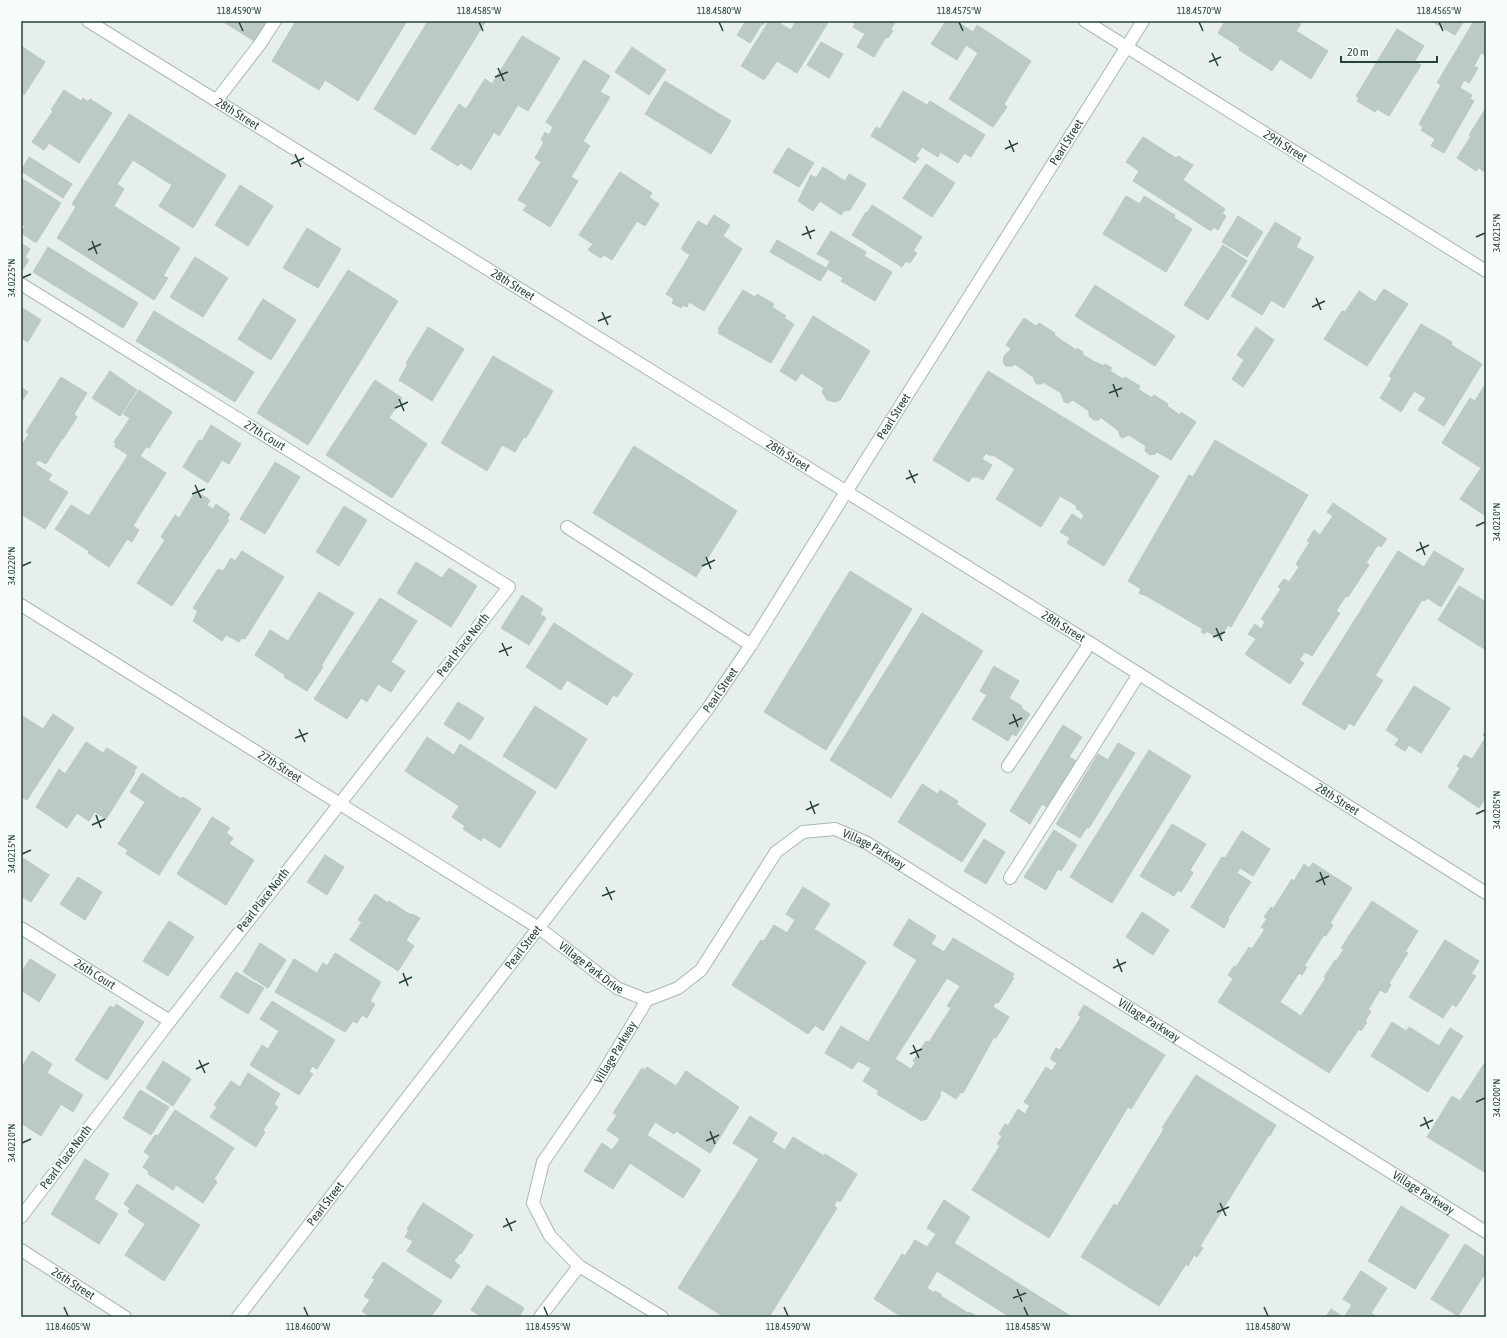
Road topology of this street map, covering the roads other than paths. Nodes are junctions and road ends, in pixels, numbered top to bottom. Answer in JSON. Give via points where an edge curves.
{"nodes":[{"id":1,"x":88,"y":21,"type":"edge"},
{"id":2,"x":275,"y":21,"type":"edge"},
{"id":3,"x":1085,"y":21,"type":"edge"},
{"id":4,"x":1143,"y":21,"type":"edge"},
{"id":5,"x":1127,"y":47,"type":"junction"},
{"id":6,"x":216,"y":101,"type":"junction"},
{"id":7,"x":1486,"y":271,"type":"edge"},
{"id":8,"x":21,"y":284,"type":"edge"},
{"id":9,"x":846,"y":492,"type":"junction"},
{"id":10,"x":567,"y":527,"type":"dead end"},
{"id":11,"x":509,"y":587,"type":"joint"},
{"id":12,"x":21,"y":604,"type":"edge"},
{"id":13,"x":1090,"y":643,"type":"junction"},
{"id":14,"x":751,"y":645,"type":"junction"},
{"id":15,"x":1139,"y":674,"type":"junction"},
{"id":16,"x":1008,"y":766,"type":"dead end"},
{"id":17,"x":339,"y":803,"type":"junction"},
{"id":18,"x":1010,"y":878,"type":"dead end"},
{"id":19,"x":1486,"y":893,"type":"edge"},
{"id":20,"x":21,"y":928,"type":"edge"},
{"id":21,"x":539,"y":928,"type":"junction"},
{"id":22,"x":647,"y":1000,"type":"junction"},
{"id":23,"x":170,"y":1020,"type":"junction"},
{"id":24,"x":21,"y":1216,"type":"edge"},
{"id":25,"x":1486,"y":1232,"type":"edge"},
{"id":26,"x":21,"y":1250,"type":"edge"},
{"id":27,"x":579,"y":1266,"type":"junction"},
{"id":28,"x":125,"y":1317,"type":"edge"},
{"id":29,"x":238,"y":1317,"type":"edge"},
{"id":30,"x":540,"y":1317,"type":"edge"},
{"id":31,"x":662,"y":1317,"type":"edge"}],
"edges":[{"from":1,"to":6,"type":"street","name":"28th Street"},
{"from":2,"to":6,"type":"street"},
{"from":3,"to":5,"type":"street","name":"29th Street"},
{"from":4,"to":5,"type":"street","name":"Pearl Street"},
{"from":5,"to":7,"type":"street","name":"29th Street"},
{"from":5,"to":9,"type":"street","name":"Pearl Street"},
{"from":6,"to":9,"type":"street","name":"28th Street"},
{"from":8,"to":11,"type":"street","name":"27th Court"},
{"from":9,"to":13,"type":"street","name":"28th Street"},
{"from":9,"to":14,"type":"street","name":"Pearl Street"},
{"from":10,"to":14,"type":"street"},
{"from":11,"to":17,"type":"street","name":"Pearl Place North"},
{"from":12,"to":17,"type":"street","name":"27th Street"},
{"from":13,"to":15,"type":"street","name":"28th Street"},
{"from":13,"to":16,"type":"street"},
{"from":14,"to":21,"type":"street","name":"Pearl Street","via":[[709,708]]},
{"from":15,"to":18,"type":"street"},
{"from":15,"to":19,"type":"street","name":"28th Street"},
{"from":17,"to":21,"type":"street","name":"27th Street"},
{"from":17,"to":23,"type":"street","name":"Pearl Place North"},
{"from":20,"to":23,"type":"street","name":"26th Court"},
{"from":21,"to":22,"type":"street","name":"Village Park Drive","via":[[617,988]]},
{"from":21,"to":29,"type":"street","name":"Pearl Street"},
{"from":22,"to":25,"type":"street","name":"Village Parkway","via":[[678,988],[701,970],[776,852],[803,832],[835,829],[867,843]]},
{"from":22,"to":27,"type":"street","name":"Village Parkway","via":[[594,1088],[543,1162],[532,1203],[550,1236]]},
{"from":23,"to":24,"type":"street","name":"Pearl Place North"},
{"from":26,"to":28,"type":"street","name":"26th Street"},
{"from":27,"to":30,"type":"street"},
{"from":27,"to":31,"type":"street","name":"Village Parkway"}]}
